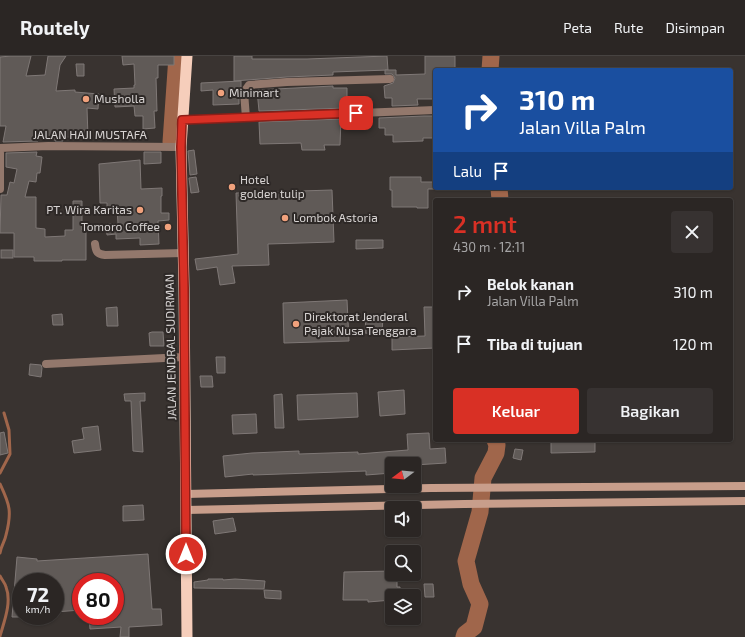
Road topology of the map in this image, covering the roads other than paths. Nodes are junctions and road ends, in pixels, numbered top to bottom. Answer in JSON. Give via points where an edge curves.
{"nodes":[{"id":1,"x":187,"y":56,"type":"edge"},
{"id":2,"x":390,"y":79,"type":"dead end"},
{"id":3,"x":433,"y":110,"type":"edge"},
{"id":4,"x":246,"y":118,"type":"junction"},
{"id":5,"x":182,"y":120,"type":"junction"},
{"id":6,"x":181,"y":147,"type":"junction"},
{"id":7,"x":0,"y":148,"type":"edge"},
{"id":8,"x":0,"y":153,"type":"edge"},
{"id":9,"x":0,"y":189,"type":"edge"},
{"id":10,"x":95,"y":244,"type":"dead end"},
{"id":11,"x":183,"y":253,"type":"junction"},
{"id":12,"x":184,"y":357,"type":"junction"},
{"id":13,"x":46,"y":364,"type":"dead end"},
{"id":14,"x":745,"y":486,"type":"edge"},
{"id":15,"x":186,"y":494,"type":"junction"},
{"id":16,"x":745,"y":501,"type":"edge"},
{"id":17,"x":186,"y":510,"type":"junction"},
{"id":18,"x":187,"y":637,"type":"edge"}],
"edges":[{"from":1,"to":5,"type":"highway","name":"JALAN JENDRAL SUDIRMAN"},
{"from":2,"to":4,"type":"street","via":[[249,85],[244,92]]},
{"from":3,"to":4,"type":"street"},
{"from":4,"to":5,"type":"street"},
{"from":5,"to":6,"type":"highway","name":"JALAN JENDRAL SUDIRMAN"},
{"from":6,"to":7,"type":"street","name":"JALAN HAJI MUSTAFA"},
{"from":6,"to":11,"type":"highway","name":"JALAN JENDRAL SUDIRMAN"},
{"from":8,"to":9,"type":"street"},
{"from":10,"to":11,"type":"street","via":[[96,252],[105,255]]},
{"from":11,"to":12,"type":"highway","name":"JALAN JENDRAL SUDIRMAN"},
{"from":12,"to":13,"type":"street"},
{"from":12,"to":15,"type":"highway","name":"JALAN JENDRAL SUDIRMAN"},
{"from":14,"to":15,"type":"main road","via":[[463,488]]},
{"from":15,"to":17,"type":"highway","name":"JALAN JENDRAL SUDIRMAN"},
{"from":16,"to":17,"type":"main road"},
{"from":17,"to":18,"type":"highway","name":"JALAN JENDRAL SUDIRMAN"}]}
